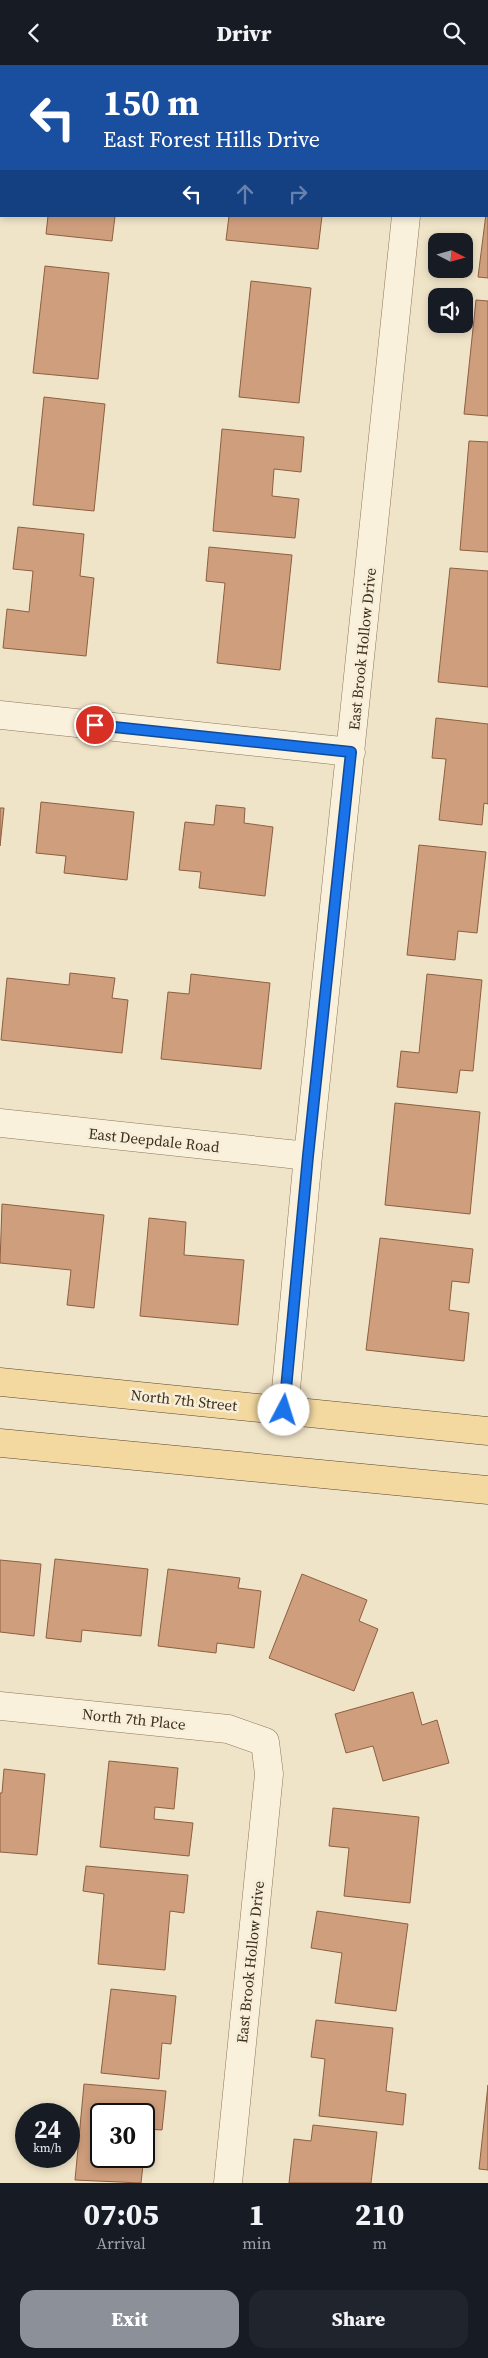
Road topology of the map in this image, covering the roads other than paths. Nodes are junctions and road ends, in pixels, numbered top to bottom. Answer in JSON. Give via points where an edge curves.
{"nodes":[{"id":1,"x":406,"y":217,"type":"edge"},
{"id":2,"x":0,"y":715,"type":"edge"},
{"id":3,"x":351,"y":752,"type":"junction"},
{"id":4,"x":0,"y":1123,"type":"edge"},
{"id":5,"x":308,"y":1156,"type":"junction"},
{"id":6,"x":0,"y":1382,"type":"edge"},
{"id":7,"x":284,"y":1410,"type":"junction"},
{"id":8,"x":488,"y":1431,"type":"edge"},
{"id":9,"x":0,"y":1443,"type":"edge"},
{"id":10,"x":488,"y":1490,"type":"edge"},
{"id":11,"x":0,"y":1706,"type":"edge"},
{"id":12,"x":265,"y":1742,"type":"joint"},
{"id":13,"x":228,"y":2183,"type":"edge"}],
"edges":[{"from":1,"to":3,"type":"street","name":"East Brook Hollow Drive"},
{"from":2,"to":3,"type":"street"},
{"from":3,"to":5,"type":"street","name":"East Brook Hollow Drive"},
{"from":4,"to":5,"type":"street","name":"East Deepdale Road"},
{"from":5,"to":7,"type":"street","name":"East Brook Hollow Drive"},
{"from":6,"to":7,"type":"main road","name":"North 7th Street"},
{"from":7,"to":8,"type":"main road","name":"North 7th Street"},
{"from":9,"to":10,"type":"main road"},
{"from":11,"to":12,"type":"street","name":"North 7th Place","via":[[228,1729]]},
{"from":12,"to":13,"type":"street","name":"East Brook Hollow Drive","via":[[269,1774]]}]}
